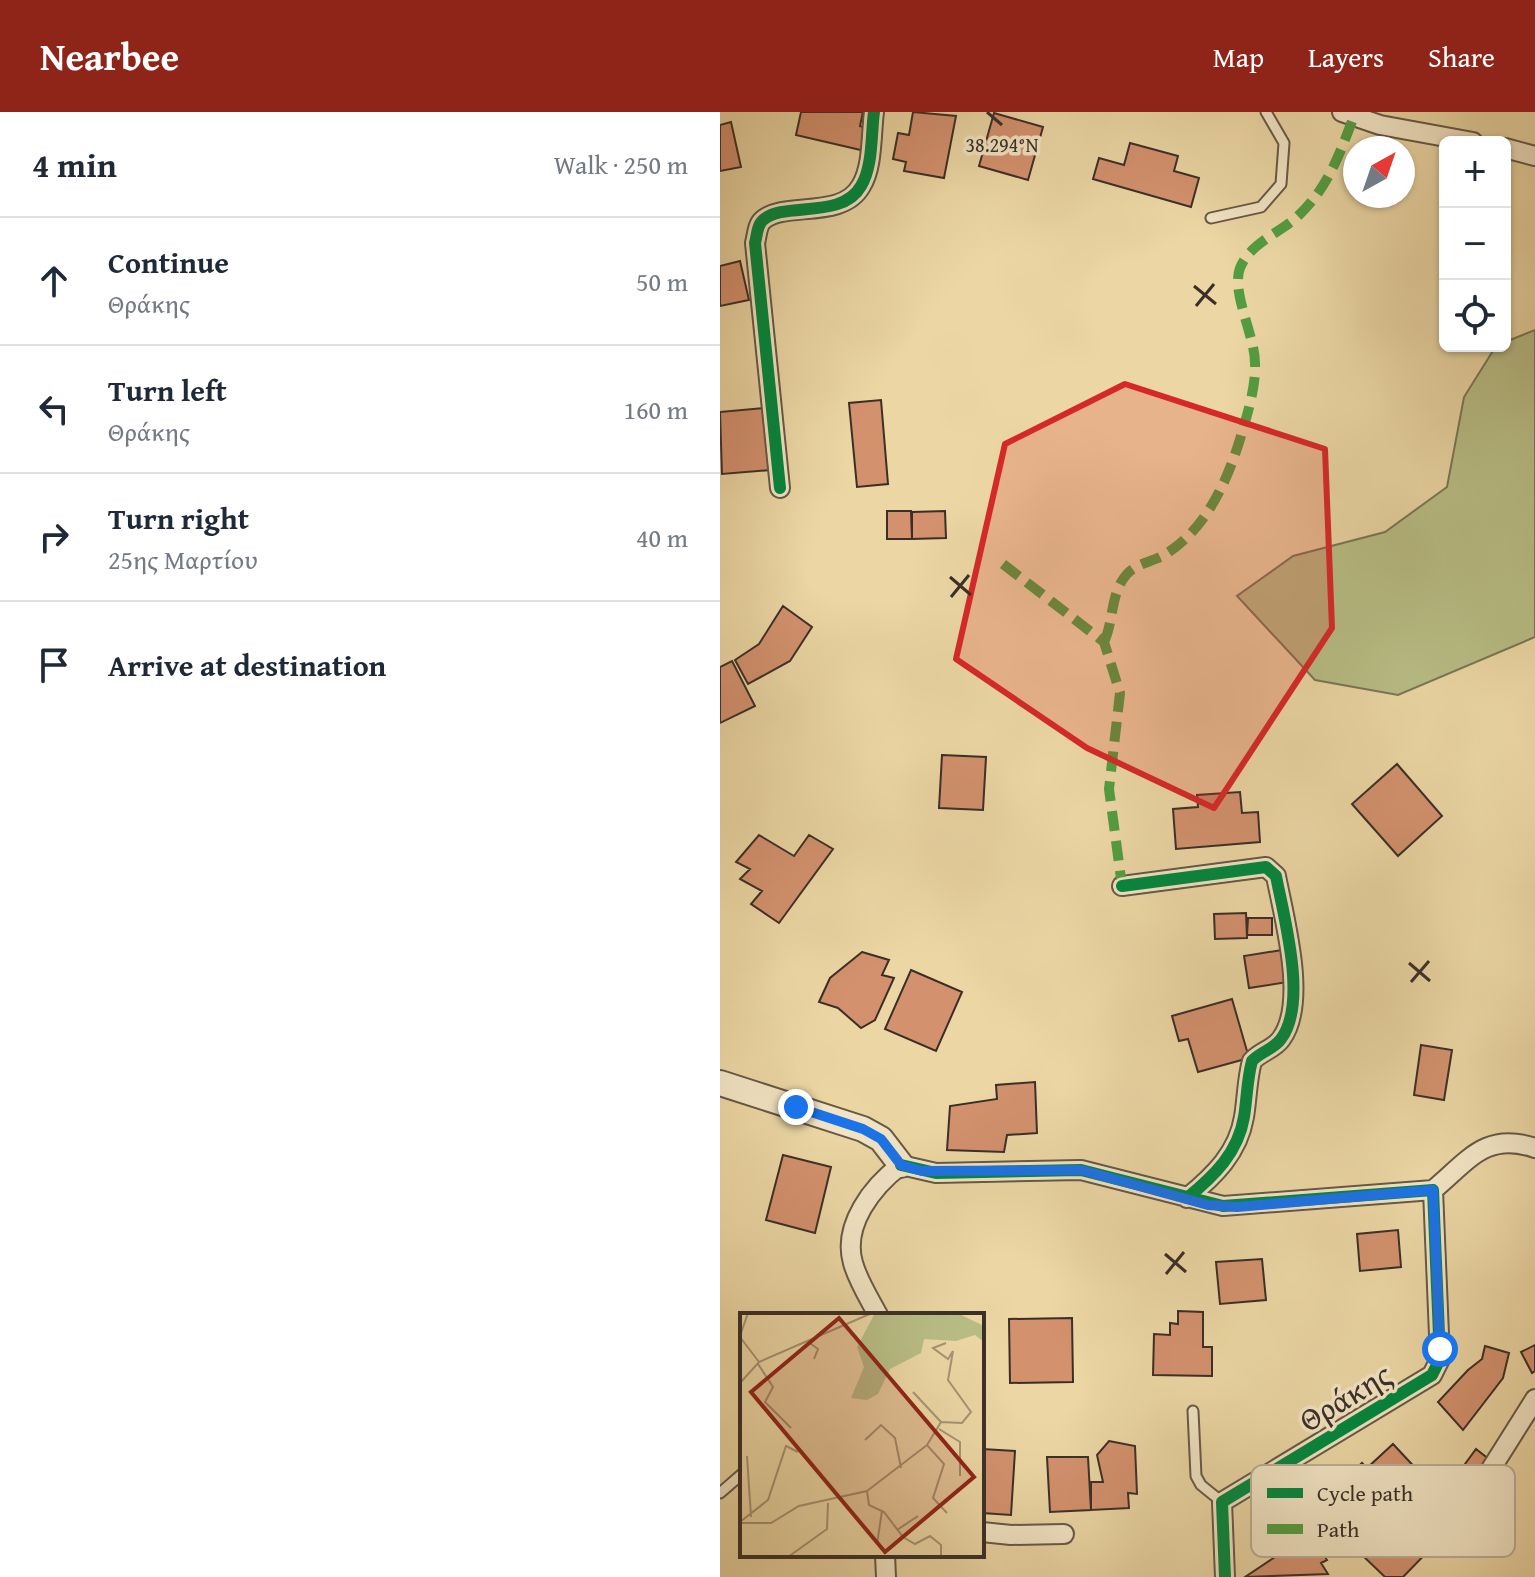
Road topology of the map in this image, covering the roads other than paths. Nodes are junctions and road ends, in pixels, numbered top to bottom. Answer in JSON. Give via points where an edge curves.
{"nodes":[{"id":1,"x":874,"y":112,"type":"edge"},
{"id":2,"x":1266,"y":112,"type":"edge"},
{"id":3,"x":1342,"y":112,"type":"edge"},
{"id":4,"x":1440,"y":136,"type":"edge"},
{"id":5,"x":1511,"y":150,"type":"edge"},
{"id":6,"x":1535,"y":156,"type":"edge"},
{"id":7,"x":1211,"y":218,"type":"dead end"},
{"id":8,"x":780,"y":488,"type":"dead end"},
{"id":9,"x":1122,"y":886,"type":"dead end"},
{"id":10,"x":720,"y":1083,"type":"edge"},
{"id":11,"x":1535,"y":1148,"type":"edge"},
{"id":12,"x":901,"y":1165,"type":"junction"},
{"id":13,"x":1433,"y":1190,"type":"junction"},
{"id":14,"x":1187,"y":1198,"type":"junction"},
{"id":15,"x":877,"y":1313,"type":"edge"},
{"id":16,"x":1535,"y":1399,"type":"edge"},
{"id":17,"x":1193,"y":1411,"type":"dead end"},
{"id":18,"x":1283,"y":1465,"type":"edge"},
{"id":19,"x":1493,"y":1465,"type":"edge"},
{"id":20,"x":740,"y":1476,"type":"edge"},
{"id":21,"x":1251,"y":1484,"type":"edge"},
{"id":22,"x":720,"y":1493,"type":"edge"},
{"id":23,"x":1222,"y":1502,"type":"junction"},
{"id":24,"x":984,"y":1532,"type":"edge"},
{"id":25,"x":1064,"y":1534,"type":"dead end"},
{"id":26,"x":885,"y":1557,"type":"edge"},
{"id":27,"x":886,"y":1577,"type":"edge"},
{"id":28,"x":1225,"y":1577,"type":"edge"}],
"edges":[{"from":1,"to":8,"type":"street","via":[[865,178],[856,193],[846,201],[770,216],[758,229],[755,243]]},
{"from":2,"to":7,"type":"lane","via":[[1284,143],[1281,184],[1261,207]]},
{"from":3,"to":4,"type":"street"},
{"from":5,"to":6,"type":"street"},
{"from":9,"to":14,"type":"street","via":[[1266,867],[1276,876],[1294,987],[1293,1012],[1281,1041],[1252,1061],[1243,1121],[1230,1153]]},
{"from":10,"to":12,"type":"street","via":[[863,1129],[881,1139]]},
{"from":11,"to":13,"type":"street","via":[[1494,1142]]},
{"from":12,"to":14,"type":"street","via":[[936,1173],[1081,1170]]},
{"from":12,"to":15,"type":"street","via":[[876,1188],[854,1227],[852,1261]]},
{"from":13,"to":14,"type":"street","via":[[1237,1207]]},
{"from":13,"to":18,"type":"street","name":"Θράκης","via":[[1437,1368]]},
{"from":16,"to":19,"type":"street"},
{"from":17,"to":23,"type":"lane","via":[[1196,1476]]},
{"from":20,"to":22,"type":"lane"},
{"from":21,"to":23,"type":"street","name":"Θράκης"},
{"from":23,"to":28,"type":"street"},
{"from":24,"to":25,"type":"street"},
{"from":26,"to":27,"type":"street"}]}
